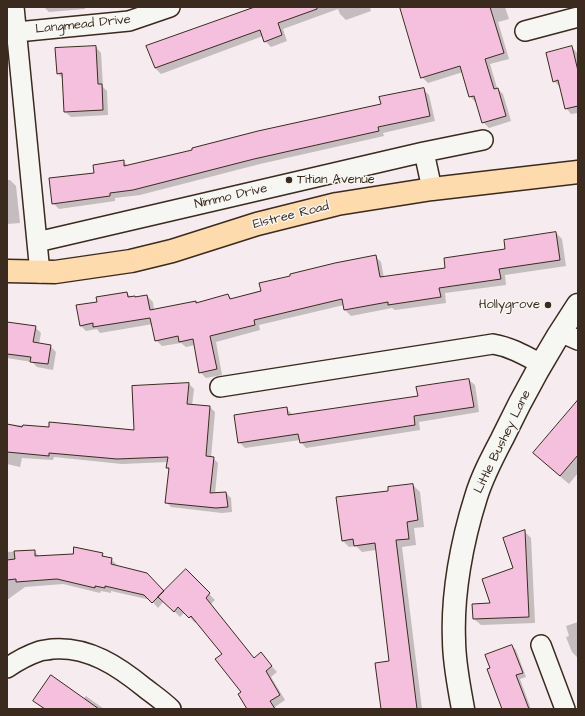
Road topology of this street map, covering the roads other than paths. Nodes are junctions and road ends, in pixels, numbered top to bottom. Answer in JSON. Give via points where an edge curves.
{"nodes":[{"id":1,"x":14,"y":7,"type":"edge"},
{"id":2,"x":170,"y":7,"type":"edge"},
{"id":3,"x":578,"y":17,"type":"edge"},
{"id":4,"x":525,"y":30,"type":"dead end"},
{"id":5,"x":17,"y":32,"type":"junction"},
{"id":6,"x":483,"y":140,"type":"dead end"},
{"id":7,"x":424,"y":152,"type":"junction"},
{"id":8,"x":578,"y":172,"type":"edge"},
{"id":9,"x":432,"y":189,"type":"junction"},
{"id":10,"x":37,"y":242,"type":"junction"},
{"id":11,"x":7,"y":272,"type":"edge"},
{"id":12,"x":40,"y":273,"type":"junction"},
{"id":13,"x":578,"y":305,"type":"edge"},
{"id":14,"x":569,"y":336,"type":"edge"},
{"id":15,"x":542,"y":364,"type":"junction"},
{"id":16,"x":220,"y":387,"type":"dead end"},
{"id":17,"x":542,"y":645,"type":"dead end"},
{"id":18,"x":7,"y":668,"type":"edge"},
{"id":19,"x":171,"y":709,"type":"edge"},
{"id":20,"x":463,"y":709,"type":"edge"},
{"id":21,"x":565,"y":709,"type":"edge"}],
"edges":[{"from":1,"to":5,"type":"street"},
{"from":2,"to":5,"type":"street","name":"Langmead Drive","via":[[129,22]]},
{"from":3,"to":4,"type":"street"},
{"from":5,"to":10,"type":"street"},
{"from":6,"to":7,"type":"street","name":"Nimmo Drive"},
{"from":7,"to":9,"type":"street"},
{"from":7,"to":10,"type":"street","name":"Nimmo Drive"},
{"from":8,"to":9,"type":"main road","name":"Elstree Road"},
{"from":9,"to":12,"type":"main road","name":"Elstree Road","via":[[336,204],[131,261]]},
{"from":10,"to":12,"type":"street"},
{"from":11,"to":12,"type":"main road","name":"Elstree Road"},
{"from":13,"to":14,"type":"street","name":"Little Bushey Lane"},
{"from":14,"to":15,"type":"street","name":"Little Bushey Lane"},
{"from":15,"to":16,"type":"street","via":[[514,350],[493,344]]},
{"from":15,"to":20,"type":"street","name":"Little Bushey Lane","via":[[493,458],[476,496],[468,528],[455,603],[454,641]]},
{"from":17,"to":21,"type":"street"},
{"from":18,"to":19,"type":"street","via":[[41,650],[75,650],[107,661]]}]}
